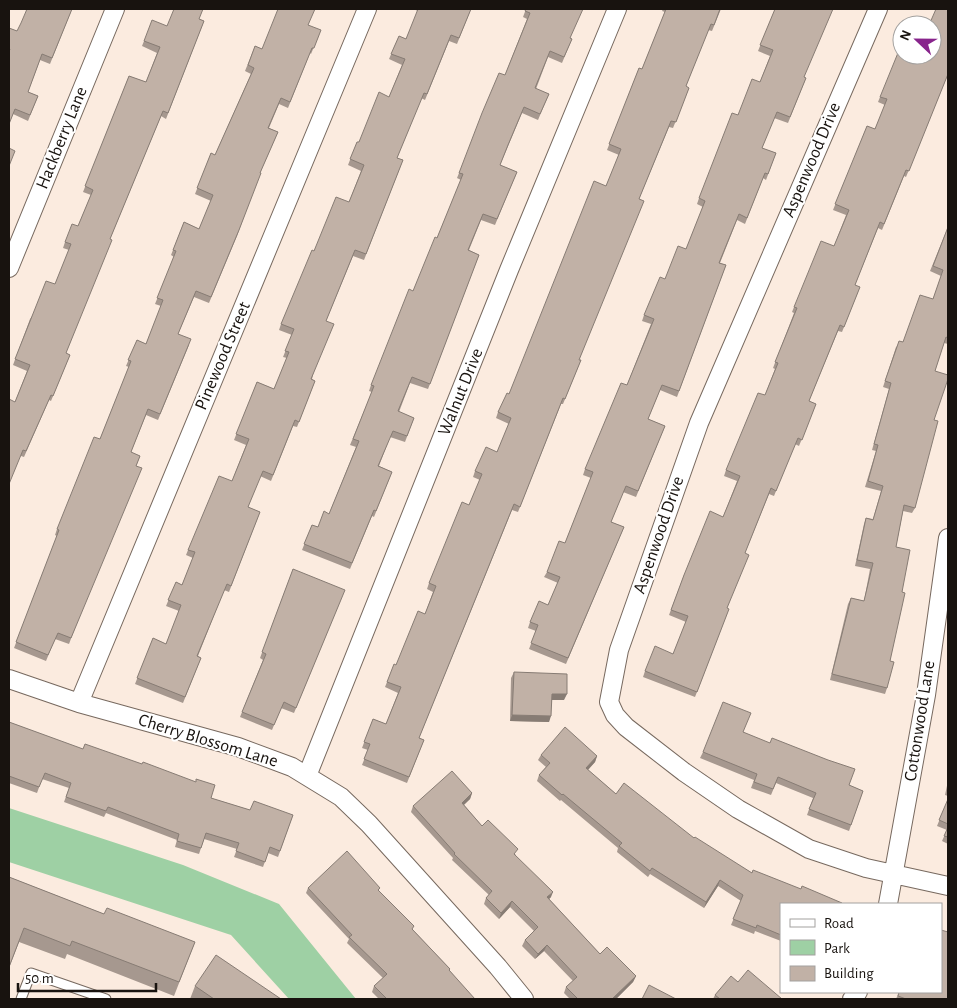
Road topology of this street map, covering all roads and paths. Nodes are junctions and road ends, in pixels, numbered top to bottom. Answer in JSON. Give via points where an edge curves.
{"nodes":[{"id":1,"x":115,"y":9,"type":"edge"},
{"id":2,"x":368,"y":9,"type":"edge"},
{"id":3,"x":617,"y":9,"type":"edge"},
{"id":4,"x":878,"y":9,"type":"edge"},
{"id":5,"x":9,"y":268,"type":"edge"},
{"id":6,"x":948,"y":538,"type":"edge"},
{"id":7,"x":9,"y":679,"type":"edge"},
{"id":8,"x":79,"y":703,"type":"junction"},
{"id":9,"x":307,"y":776,"type":"junction"},
{"id":10,"x":894,"y":874,"type":"junction"},
{"id":11,"x":948,"y":886,"type":"edge"},
{"id":12,"x":888,"y":903,"type":"edge"},
{"id":13,"x":94,"y":997,"type":"edge"},
{"id":14,"x":21,"y":999,"type":"edge"},
{"id":15,"x":106,"y":999,"type":"edge"},
{"id":16,"x":524,"y":999,"type":"edge"}],
"edges":[{"from":1,"to":5,"type":"street","name":"Hackberry Lane"},
{"from":2,"to":8,"type":"street","name":"Pinewood Street"},
{"from":3,"to":9,"type":"street","name":"Walnut Drive"},
{"from":4,"to":10,"type":"street","name":"Aspenwood Drive","via":[[699,423],[619,650],[609,702],[626,727],[738,809],[810,850]]},
{"from":6,"to":10,"type":"street","name":"Cottonwood Lane","via":[[926,695]]},
{"from":7,"to":8,"type":"street","name":"Cherry Blossom Lane"},
{"from":8,"to":9,"type":"street","name":"Cherry Blossom Lane","via":[[238,747]]},
{"from":9,"to":16,"type":"street","name":"Cherry Blossom Lane","via":[[341,797],[370,824]]},
{"from":10,"to":11,"type":"street","name":"Aspenwood Drive"},
{"from":10,"to":12,"type":"street"},
{"from":13,"to":14,"type":"lane","via":[[31,973]]},
{"from":13,"to":15,"type":"lane"}]}
